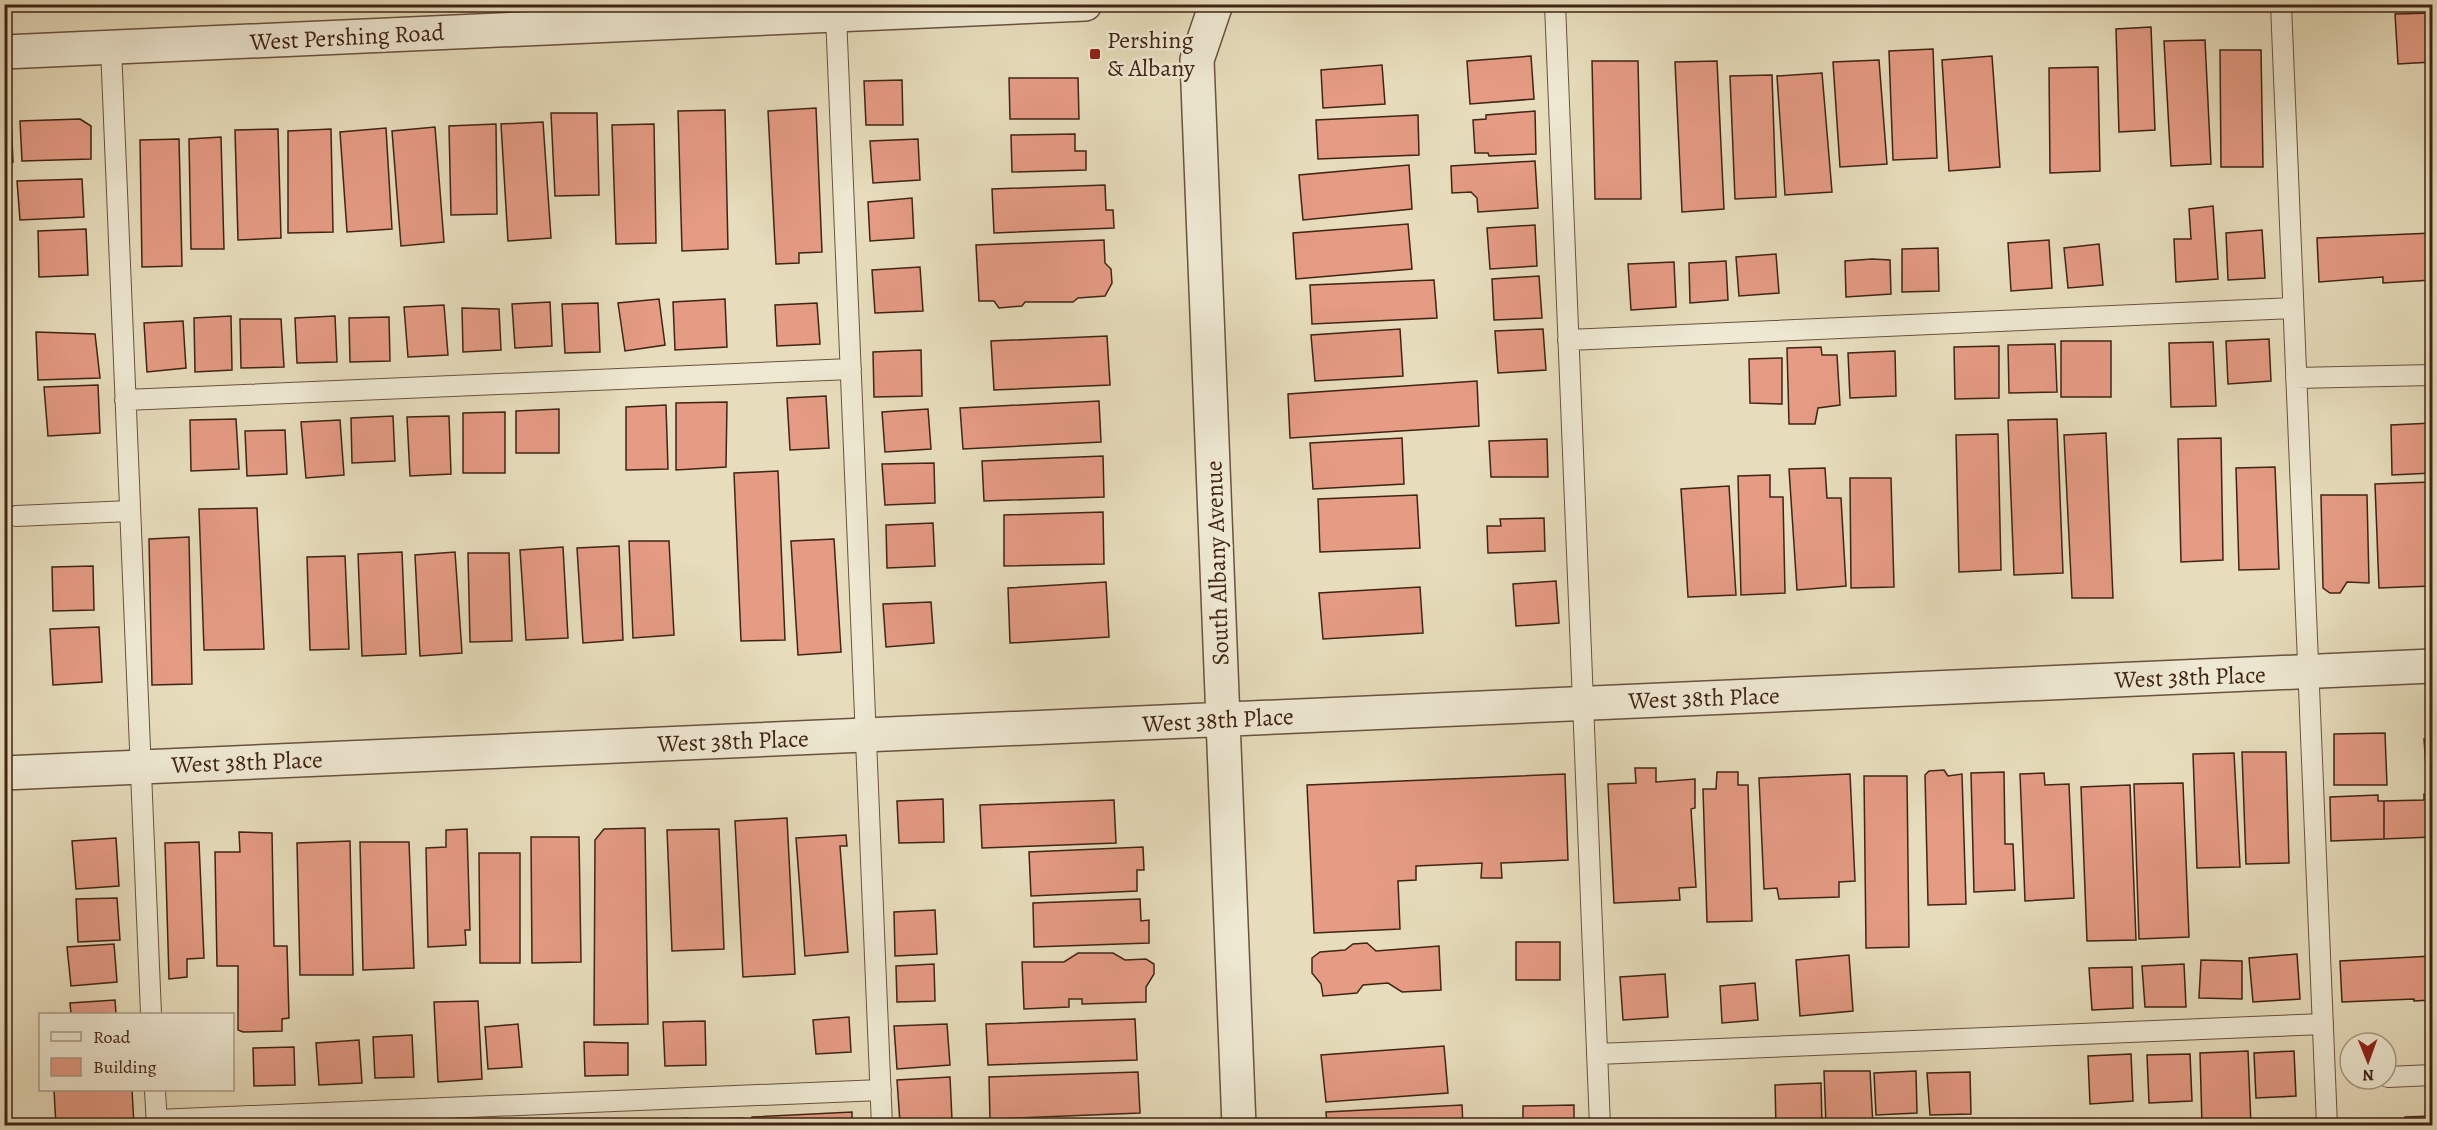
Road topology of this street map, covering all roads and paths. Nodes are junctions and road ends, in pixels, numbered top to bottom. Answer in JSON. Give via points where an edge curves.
{"nodes":[{"id":1,"x":1085,"y":4,"type":"edge"},
{"id":2,"x":1216,"y":4,"type":"edge"},
{"id":3,"x":1555,"y":4,"type":"edge"},
{"id":4,"x":2281,"y":4,"type":"edge"},
{"id":5,"x":836,"y":15,"type":"junction"},
{"id":6,"x":111,"y":47,"type":"junction"},
{"id":7,"x":4,"y":52,"type":"edge"},
{"id":8,"x":2293,"y":308,"type":"junction"},
{"id":9,"x":1568,"y":340,"type":"junction"},
{"id":10,"x":851,"y":369,"type":"junction"},
{"id":11,"x":2433,"y":375,"type":"edge"},
{"id":12,"x":2296,"y":378,"type":"junction"},
{"id":13,"x":125,"y":399,"type":"junction"},
{"id":14,"x":130,"y":511,"type":"junction"},
{"id":15,"x":16,"y":516,"type":"dead end"},
{"id":16,"x":2433,"y":666,"type":"edge"},
{"id":17,"x":2308,"y":672,"type":"junction"},
{"id":18,"x":1583,"y":703,"type":"junction"},
{"id":19,"x":1224,"y":719,"type":"junction"},
{"id":20,"x":867,"y":735,"type":"junction"},
{"id":21,"x":140,"y":767,"type":"junction"},
{"id":22,"x":4,"y":773,"type":"edge"},
{"id":23,"x":151,"y":1013,"type":"edge"},
{"id":24,"x":2323,"y":1024,"type":"junction"},
{"id":25,"x":1597,"y":1054,"type":"junction"},
{"id":26,"x":2433,"y":1075,"type":"edge"},
{"id":27,"x":2398,"y":1077,"type":"edge"},
{"id":28,"x":881,"y":1090,"type":"junction"},
{"id":29,"x":155,"y":1091,"type":"edge"},
{"id":30,"x":157,"y":1123,"type":"edge"},
{"id":31,"x":882,"y":1125,"type":"edge"},
{"id":32,"x":1239,"y":1125,"type":"edge"},
{"id":33,"x":1600,"y":1125,"type":"edge"},
{"id":34,"x":2327,"y":1125,"type":"edge"}],
"edges":[{"from":1,"to":5,"type":"street","name":"West Pershing Road"},
{"from":2,"to":19,"type":"street","name":"South Albany Avenue","via":[[1197,60]]},
{"from":3,"to":9,"type":"lane"},
{"from":4,"to":8,"type":"lane"},
{"from":5,"to":6,"type":"street","name":"West Pershing Road"},
{"from":5,"to":10,"type":"lane"},
{"from":6,"to":7,"type":"street","name":"West Pershing Road"},
{"from":6,"to":13,"type":"lane"},
{"from":8,"to":9,"type":"lane"},
{"from":8,"to":12,"type":"lane"},
{"from":9,"to":18,"type":"lane"},
{"from":10,"to":13,"type":"lane"},
{"from":10,"to":20,"type":"lane"},
{"from":11,"to":12,"type":"lane"},
{"from":12,"to":17,"type":"lane"},
{"from":13,"to":14,"type":"lane"},
{"from":14,"to":15,"type":"lane"},
{"from":14,"to":21,"type":"lane"},
{"from":16,"to":17,"type":"street","name":"West 38th Place"},
{"from":17,"to":18,"type":"street","name":"West 38th Place"},
{"from":17,"to":24,"type":"lane"},
{"from":18,"to":19,"type":"street","name":"West 38th Place"},
{"from":18,"to":25,"type":"lane"},
{"from":19,"to":20,"type":"street","name":"West 38th Place"},
{"from":19,"to":32,"type":"street","name":"South Albany Avenue"},
{"from":20,"to":21,"type":"street","name":"West 38th Place"},
{"from":20,"to":28,"type":"lane"},
{"from":21,"to":22,"type":"street","name":"West 38th Place"},
{"from":21,"to":23,"type":"lane"},
{"from":24,"to":25,"type":"lane"},
{"from":24,"to":34,"type":"lane"},
{"from":25,"to":33,"type":"lane"},
{"from":26,"to":27,"type":"lane"},
{"from":28,"to":30,"type":"lane"},
{"from":28,"to":31,"type":"lane"},
{"from":29,"to":30,"type":"lane"}]}
